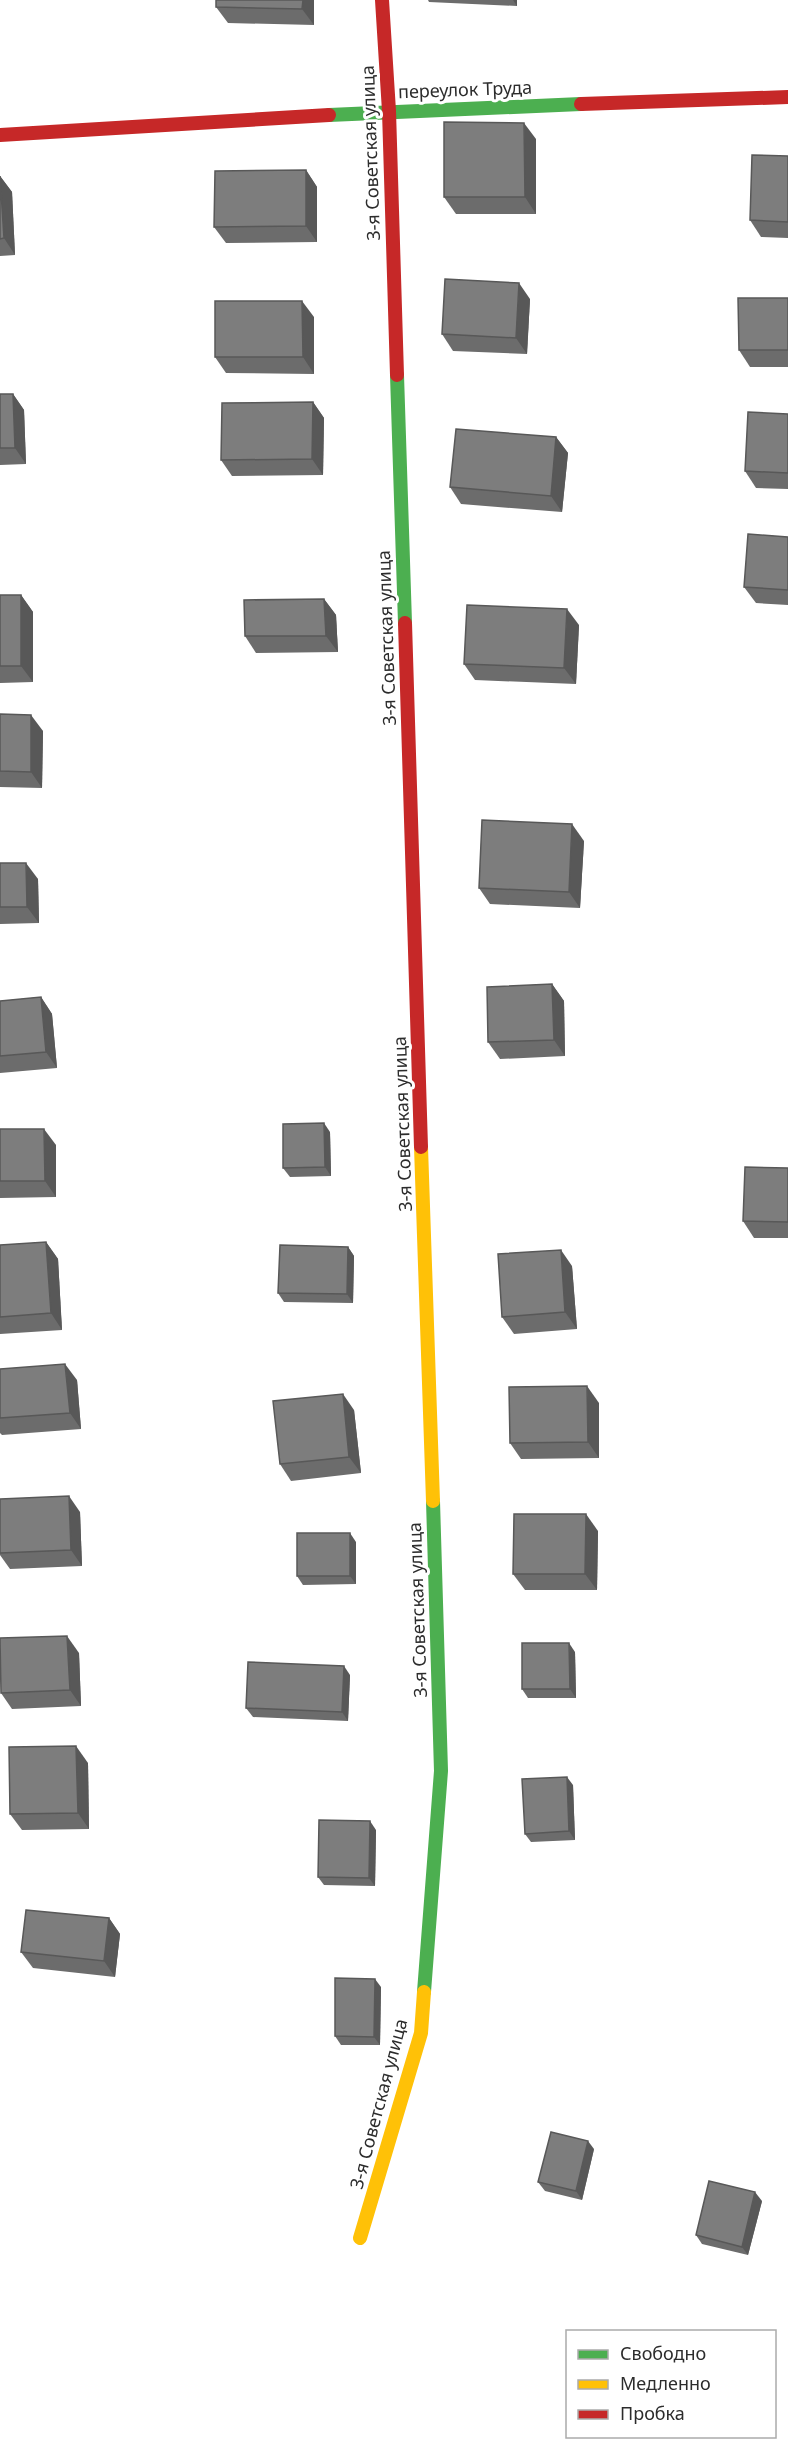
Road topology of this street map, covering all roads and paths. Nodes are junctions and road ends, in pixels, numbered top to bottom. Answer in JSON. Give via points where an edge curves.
{"nodes":[{"id":1,"x":382,"y":0,"type":"edge"},
{"id":2,"x":788,"y":97,"type":"edge"},
{"id":3,"x":389,"y":111,"type":"junction"},
{"id":4,"x":0,"y":135,"type":"edge"},
{"id":5,"x":360,"y":2238,"type":"dead end"}],
"edges":[{"from":1,"to":3,"type":"street","name":"3-я Советская улица"},
{"from":2,"to":3,"type":"street","name":"переулок Труда"},
{"from":3,"to":4,"type":"street","name":"переулок Труда"},
{"from":3,"to":5,"type":"street","name":"3-я Советская улица","via":[[441,1771],[421,2033]]}]}
